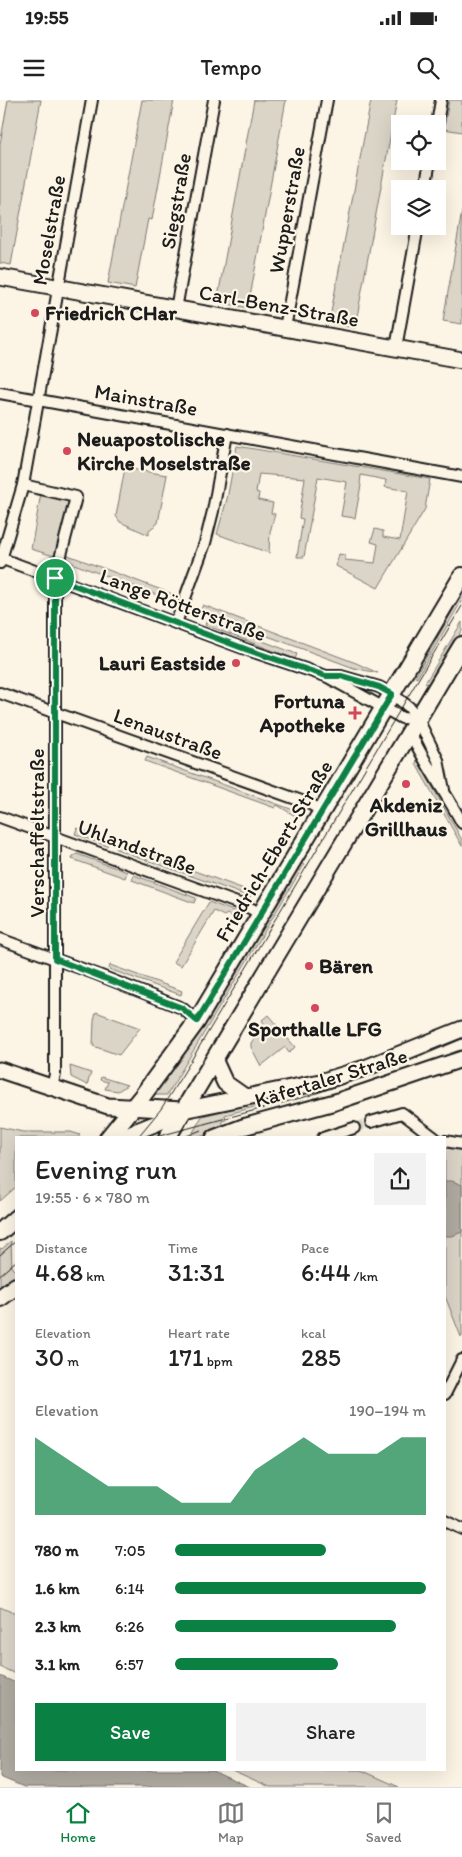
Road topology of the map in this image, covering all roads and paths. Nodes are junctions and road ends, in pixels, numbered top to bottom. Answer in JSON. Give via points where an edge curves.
{"nodes":[{"id":1,"x":92,"y":100,"type":"edge"},
{"id":2,"x":214,"y":100,"type":"edge"},
{"id":3,"x":327,"y":100,"type":"edge"},
{"id":4,"x":441,"y":100,"type":"edge"},
{"id":5,"x":438,"y":115,"type":"edge"},
{"id":6,"x":416,"y":235,"type":"edge"},
{"id":7,"x":0,"y":277,"type":"edge"},
{"id":8,"x":58,"y":288,"type":"junction"},
{"id":9,"x":176,"y":310,"type":"junction"},
{"id":10,"x":285,"y":328,"type":"junction"},
{"id":11,"x":396,"y":348,"type":"junction"},
{"id":12,"x":462,"y":360,"type":"edge"},
{"id":13,"x":0,"y":393,"type":"edge"},
{"id":14,"x":39,"y":400,"type":"junction"},
{"id":15,"x":227,"y":434,"type":"junction"},
{"id":16,"x":462,"y":477,"type":"edge"},
{"id":17,"x":23,"y":485,"type":"junction"},
{"id":18,"x":1,"y":560,"type":"edge"},
{"id":19,"x":462,"y":576,"type":"edge"},
{"id":20,"x":55,"y":578,"type":"junction"},
{"id":21,"x":176,"y":623,"type":"junction"},
{"id":22,"x":462,"y":644,"type":"edge"},
{"id":23,"x":326,"y":676,"type":"junction"},
{"id":24,"x":0,"y":693,"type":"edge"},
{"id":25,"x":388,"y":701,"type":"junction"},
{"id":26,"x":56,"y":714,"type":"junction"},
{"id":27,"x":410,"y":723,"type":"junction"},
{"id":28,"x":444,"y":790,"type":"junction"},
{"id":29,"x":322,"y":811,"type":"junction"},
{"id":30,"x":0,"y":817,"type":"edge"},
{"id":31,"x":462,"y":823,"type":"edge"},
{"id":32,"x":55,"y":837,"type":"junction"},
{"id":33,"x":261,"y":914,"type":"junction"},
{"id":34,"x":0,"y":939,"type":"edge"},
{"id":35,"x":55,"y":959,"type":"junction"},
{"id":36,"x":197,"y":1021,"type":"junction"},
{"id":37,"x":461,"y":1029,"type":"edge"},
{"id":38,"x":214,"y":1059,"type":"junction"},
{"id":39,"x":462,"y":1059,"type":"edge"},
{"id":40,"x":0,"y":1070,"type":"edge"},
{"id":41,"x":52,"y":1088,"type":"junction"},
{"id":42,"x":245,"y":1097,"type":"junction"},
{"id":43,"x":108,"y":1106,"type":"junction"},
{"id":44,"x":134,"y":1108,"type":"junction"},
{"id":45,"x":183,"y":1110,"type":"junction"},
{"id":46,"x":371,"y":1122,"type":"tunnel mouth"},
{"id":47,"x":354,"y":1128,"type":"tunnel mouth"},
{"id":48,"x":126,"y":1132,"type":"edge"},
{"id":49,"x":114,"y":1136,"type":"edge"},
{"id":50,"x":168,"y":1136,"type":"edge"},
{"id":51,"x":219,"y":1136,"type":"edge"},
{"id":52,"x":329,"y":1136,"type":"edge"},
{"id":53,"x":432,"y":1136,"type":"edge"},
{"id":54,"x":446,"y":1141,"type":"edge"},
{"id":55,"x":462,"y":1144,"type":"edge"},
{"id":56,"x":15,"y":1219,"type":"edge"},
{"id":57,"x":0,"y":1232,"type":"edge"},
{"id":58,"x":15,"y":1287,"type":"edge"},
{"id":59,"x":0,"y":1298,"type":"edge"},
{"id":60,"x":462,"y":1360,"type":"edge"},
{"id":61,"x":446,"y":1392,"type":"edge"},
{"id":62,"x":446,"y":1521,"type":"edge"},
{"id":63,"x":462,"y":1529,"type":"edge"}],
"edges":[{"from":1,"to":8,"type":"street","name":"Moselstraße"},
{"from":2,"to":9,"type":"street","name":"Siegstraße"},
{"from":3,"to":10,"type":"street","name":"Wupperstraße"},
{"from":4,"to":5,"type":"street"},
{"from":6,"to":11,"type":"street"},
{"from":7,"to":8,"type":"main road","name":"Carl-Benz-Straße"},
{"from":8,"to":9,"type":"main road","name":"Carl-Benz-Straße"},
{"from":8,"to":14,"type":"street","name":"Moselstraße"},
{"from":9,"to":10,"type":"main road","name":"Carl-Benz-Straße"},
{"from":10,"to":11,"type":"main road","name":"Carl-Benz-Straße"},
{"from":11,"to":12,"type":"main road","name":"Carl-Benz-Straße"},
{"from":13,"to":14,"type":"street","name":"Mainstraße"},
{"from":14,"to":15,"type":"street","name":"Mainstraße"},
{"from":14,"to":17,"type":"street","name":"Moselstraße"},
{"from":15,"to":16,"type":"street","name":"Mainstraße"},
{"from":15,"to":21,"type":"street","via":[[205,543]]},
{"from":17,"to":18,"type":"street","name":"Moselstraße"},
{"from":17,"to":20,"type":"street","via":[[76,497]]},
{"from":18,"to":20,"type":"street","name":"Lange Rötterstraße"},
{"from":19,"to":25,"type":"main road","name":"Friedrich-Ebert-Straße"},
{"from":20,"to":21,"type":"street","name":"Lange Rötterstraße"},
{"from":20,"to":26,"type":"street","name":"Verschaffeltstraße"},
{"from":21,"to":23,"type":"street","name":"Lange Rötterstraße"},
{"from":22,"to":27,"type":"main road"},
{"from":23,"to":25,"type":"street","name":"Lange Rötterstraße"},
{"from":23,"to":25,"type":"street","name":"Lange Rötterstraße","via":[[341,676],[379,687]]},
{"from":24,"to":26,"type":"street","name":"Lenaustraße"},
{"from":25,"to":27,"type":"street","name":"Lange Rötterstraße"},
{"from":25,"to":27,"type":"street","name":"Lange Rötterstraße","via":[[409,707]]},
{"from":25,"to":29,"type":"main road","name":"Friedrich-Ebert-Straße"},
{"from":26,"to":29,"type":"street","name":"Lenaustraße"},
{"from":26,"to":32,"type":"street","name":"Verschaffeltstraße"},
{"from":27,"to":28,"type":"street","via":[[426,764]]},
{"from":27,"to":28,"type":"street","via":[[438,760]]},
{"from":27,"to":38,"type":"main road"},
{"from":28,"to":31,"type":"street"},
{"from":29,"to":33,"type":"main road","name":"Friedrich-Ebert-Straße"},
{"from":30,"to":32,"type":"street","name":"Uhlandstraße"},
{"from":32,"to":33,"type":"street","name":"Uhlandstraße"},
{"from":32,"to":35,"type":"street","name":"Verschaffeltstraße"},
{"from":33,"to":36,"type":"main road","name":"Friedrich-Ebert-Straße"},
{"from":34,"to":35,"type":"street"},
{"from":35,"to":36,"type":"street","via":[[182,1008]]},
{"from":35,"to":41,"type":"street","name":"Verschaffeltstraße","via":[[55,1074]]},
{"from":36,"to":44,"type":"main road","name":"Friedrich-Ebert-Straße"},
{"from":37,"to":42,"type":"main road","name":"Käfertaler Straße","via":[[365,1068],[320,1082]]},
{"from":38,"to":42,"type":"main road","via":[[225,1083]]},
{"from":38,"to":45,"type":"main road"},
{"from":39,"to":51,"type":"main road","name":"Käfertaler Straße"},
{"from":40,"to":41,"type":"main road","name":"Käfertaler Straße"},
{"from":41,"to":43,"type":"main road","name":"Käfertaler Straße"},
{"from":42,"to":45,"type":"main road","name":"Käfertaler Straße"},
{"from":43,"to":44,"type":"main road","name":"Käfertaler Straße"},
{"from":43,"to":48,"type":"main road","name":"Käfertaler Straße"},
{"from":44,"to":45,"type":"main road","name":"Käfertaler Straße"},
{"from":44,"to":48,"type":"main road","name":"Friedrich-Ebert-Straße"},
{"from":45,"to":48,"type":"main road","via":[[157,1123]]},
{"from":45,"to":50,"type":"main road"},
{"from":46,"to":53,"type":"street","via":[[402,1113]]},
{"from":47,"to":52,"type":"street"},
{"from":48,"to":49,"type":"main road","name":"Friedrich-Ebert-Straße"},
{"from":54,"to":55,"type":"street"},
{"from":56,"to":57,"type":"main road"},
{"from":58,"to":59,"type":"main road"},
{"from":60,"to":61,"type":"street"},
{"from":62,"to":63,"type":"street"}]}
